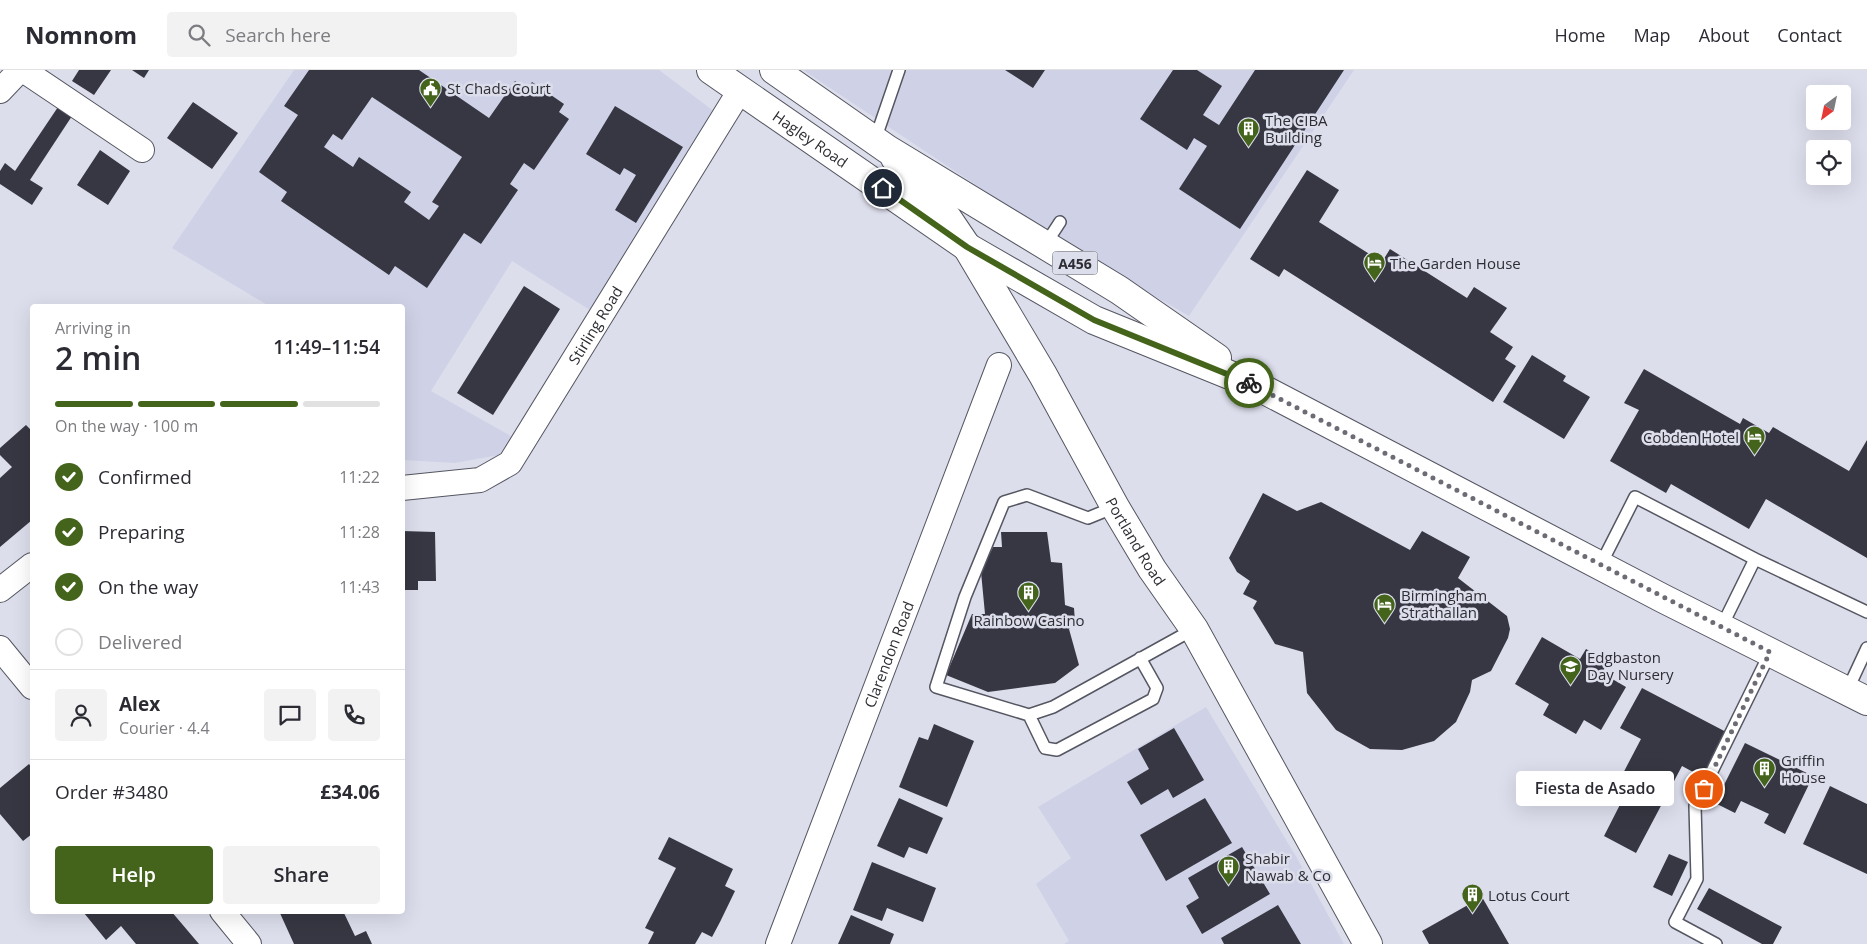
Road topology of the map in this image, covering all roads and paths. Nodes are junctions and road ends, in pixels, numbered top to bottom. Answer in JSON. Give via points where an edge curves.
{"nodes":[{"id":1,"x":22,"y":70,"type":"edge"},
{"id":2,"x":711,"y":70,"type":"edge"},
{"id":3,"x":774,"y":70,"type":"edge"},
{"id":4,"x":899,"y":70,"type":"edge"},
{"id":5,"x":0,"y":92,"type":"edge"},
{"id":6,"x":739,"y":92,"type":"junction"},
{"id":7,"x":881,"y":144,"type":"junction"},
{"id":8,"x":142,"y":150,"type":"dead end"},
{"id":9,"x":1060,"y":222,"type":"dead end"},
{"id":10,"x":1045,"y":245,"type":"junction"},
{"id":11,"x":967,"y":247,"type":"junction"},
{"id":12,"x":999,"y":365,"type":"dead end"},
{"id":13,"x":1257,"y":386,"type":"junction"},
{"id":14,"x":405,"y":488,"type":"edge"},
{"id":15,"x":1115,"y":507,"type":"junction"},
{"id":16,"x":1755,"y":559,"type":"junction"},
{"id":17,"x":1600,"y":566,"type":"junction"},
{"id":18,"x":30,"y":567,"type":"edge"},
{"id":19,"x":0,"y":590,"type":"edge"},
{"id":20,"x":1867,"y":612,"type":"edge"},
{"id":21,"x":1721,"y":628,"type":"junction"},
{"id":22,"x":1194,"y":629,"type":"junction"},
{"id":23,"x":0,"y":648,"type":"edge"},
{"id":24,"x":1867,"y":648,"type":"edge"},
{"id":25,"x":1770,"y":652,"type":"junction"},
{"id":26,"x":1140,"y":658,"type":"junction"},
{"id":27,"x":30,"y":684,"type":"edge"},
{"id":28,"x":1857,"y":696,"type":"edge"},
{"id":29,"x":1029,"y":715,"type":"junction"},
{"id":30,"x":224,"y":914,"type":"edge"},
{"id":31,"x":249,"y":944,"type":"edge"},
{"id":32,"x":778,"y":944,"type":"edge"},
{"id":33,"x":1368,"y":944,"type":"edge"},
{"id":34,"x":1716,"y":944,"type":"edge"}],
"edges":[{"from":1,"to":5,"type":"street"},
{"from":1,"to":8,"type":"street"},
{"from":2,"to":6,"type":"main road","name":"Hagley Road","number":"A456"},
{"from":3,"to":7,"type":"main road","name":"Hagley Road","number":"A456"},
{"from":4,"to":7,"type":"lane"},
{"from":6,"to":11,"type":"main road","name":"Hagley Road","number":"A456"},
{"from":6,"to":14,"type":"street","name":"Stirling Road","via":[[510,463],[480,480]]},
{"from":7,"to":10,"type":"main road","name":"Hagley Road","number":"A456"},
{"from":7,"to":11,"type":"main road","name":"Portland Road","via":[[942,210]]},
{"from":9,"to":10,"type":"lane"},
{"from":10,"to":13,"type":"main road","name":"Hagley Road","number":"A456","via":[[1119,290]]},
{"from":11,"to":13,"type":"main road","name":"Hagley Road","number":"A456","via":[[1094,320]]},
{"from":11,"to":15,"type":"main road","name":"Portland Road"},
{"from":12,"to":32,"type":"street","name":"Clarendon Road"},
{"from":13,"to":17,"type":"main road","name":"Hagley Road","number":"A456"},
{"from":15,"to":22,"type":"main road","name":"Portland Road","via":[[1152,569]]},
{"from":15,"to":29,"type":"lane","via":[[1088,518],[1027,496],[1004,502],[1000,510],[965,597],[936,687]]},
{"from":16,"to":17,"type":"lane","via":[[1635,497]]},
{"from":16,"to":20,"type":"lane"},
{"from":16,"to":21,"type":"lane"},
{"from":17,"to":21,"type":"main road","name":"Hagley Road","number":"A456"},
{"from":18,"to":19,"type":"street"},
{"from":21,"to":25,"type":"main road","name":"Hagley Road","number":"A456"},
{"from":22,"to":26,"type":"lane"},
{"from":22,"to":33,"type":"main road","name":"Portland Road"},
{"from":23,"to":27,"type":"street"},
{"from":24,"to":28,"type":"lane"},
{"from":25,"to":28,"type":"main road","name":"Hagley Road","number":"A456"},
{"from":25,"to":34,"type":"lane","via":[[1695,806],[1697,879],[1675,922]]},
{"from":26,"to":29,"type":"lane","via":[[1053,707]]},
{"from":26,"to":29,"type":"lane","via":[[1157,688],[1153,699],[1057,750],[1045,748]]},
{"from":30,"to":31,"type":"street"}]}
